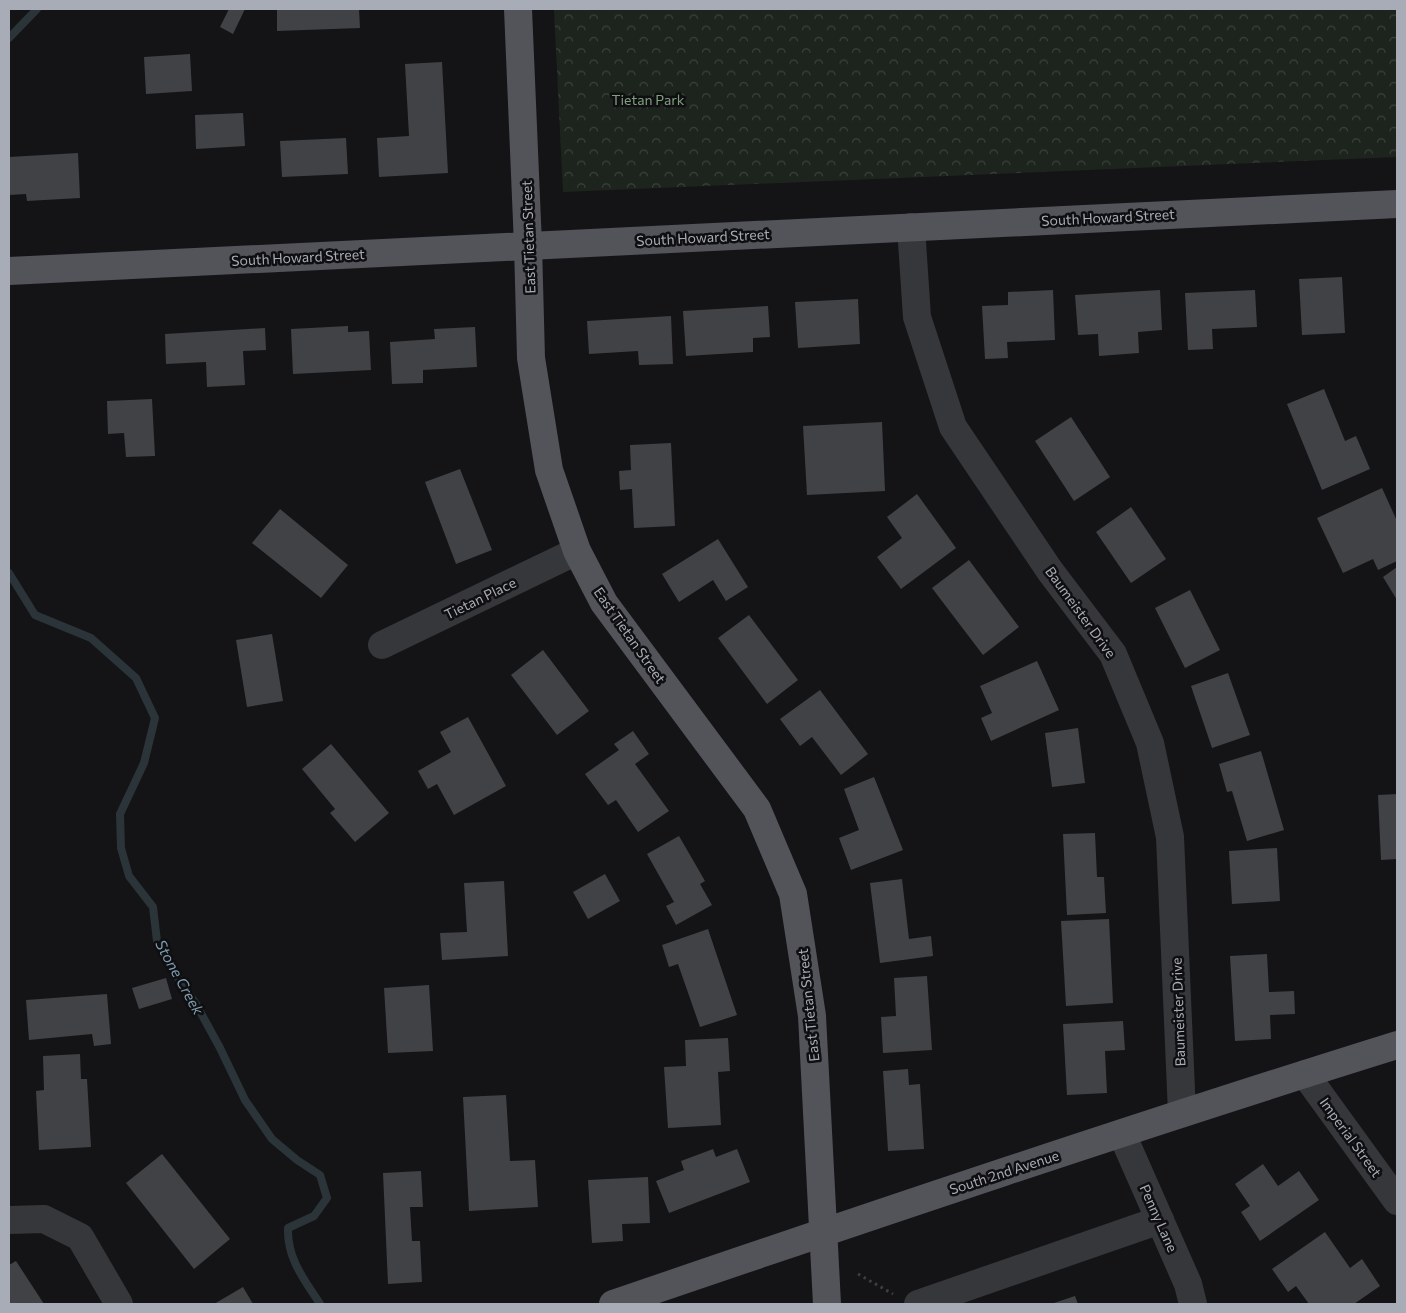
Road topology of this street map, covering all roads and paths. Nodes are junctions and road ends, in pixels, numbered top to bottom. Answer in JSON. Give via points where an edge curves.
{"nodes":[{"id":1,"x":518,"y":9,"type":"edge"},
{"id":2,"x":1397,"y":204,"type":"edge"},
{"id":3,"x":912,"y":227,"type":"junction"},
{"id":4,"x":528,"y":246,"type":"junction"},
{"id":5,"x":9,"y":270,"type":"edge"},
{"id":6,"x":577,"y":551,"type":"junction"},
{"id":7,"x":382,"y":645,"type":"dead end"},
{"id":8,"x":1397,"y":1045,"type":"edge"},
{"id":9,"x":1306,"y":1074,"type":"junction"},
{"id":10,"x":1182,"y":1113,"type":"junction"},
{"id":11,"x":1122,"y":1134,"type":"junction"},
{"id":12,"x":1397,"y":1201,"type":"edge"},
{"id":13,"x":9,"y":1220,"type":"edge"},
{"id":14,"x":1160,"y":1220,"type":"junction"},
{"id":15,"x":824,"y":1232,"type":"junction"},
{"id":16,"x":858,"y":1274,"type":"dead end"},
{"id":17,"x":907,"y":1300,"type":"edge"},
{"id":18,"x":119,"y":1304,"type":"edge"},
{"id":19,"x":613,"y":1304,"type":"edge"},
{"id":20,"x":827,"y":1304,"type":"edge"},
{"id":21,"x":1193,"y":1304,"type":"edge"}],
"edges":[{"from":1,"to":4,"type":"main road","name":"East Tietan Street"},
{"from":2,"to":3,"type":"main road","name":"South Howard Street"},
{"from":3,"to":4,"type":"main road","name":"South Howard Street"},
{"from":3,"to":10,"type":"street","name":"Baumeister Drive","via":[[917,317],[953,427],[1050,571],[1114,654],[1150,743],[1170,837]]},
{"from":4,"to":5,"type":"main road","name":"South Howard Street"},
{"from":4,"to":6,"type":"main road","name":"East Tietan Street","via":[[531,358],[549,470]]},
{"from":6,"to":7,"type":"street","name":"Tietan Place"},
{"from":6,"to":15,"type":"main road","name":"East Tietan Street","via":[[604,603],[757,809],[794,894],[812,1016]]},
{"from":8,"to":9,"type":"main road","name":"South 2nd Avenue"},
{"from":9,"to":10,"type":"main road","name":"South 2nd Avenue"},
{"from":9,"to":12,"type":"street","name":"Imperial Street"},
{"from":10,"to":11,"type":"main road","name":"South 2nd Avenue"},
{"from":11,"to":14,"type":"street","name":"Penny Lane"},
{"from":11,"to":15,"type":"main road","name":"South 2nd Avenue"},
{"from":13,"to":18,"type":"street","via":[[44,1219],[80,1237]]},
{"from":14,"to":17,"type":"street"},
{"from":14,"to":21,"type":"street","name":"Penny Lane","via":[[1188,1284]]},
{"from":15,"to":19,"type":"main road","name":"South 2nd Avenue"},
{"from":15,"to":20,"type":"main road","name":"East Tietan Street"},
{"from":16,"to":17,"type":"path"}]}
